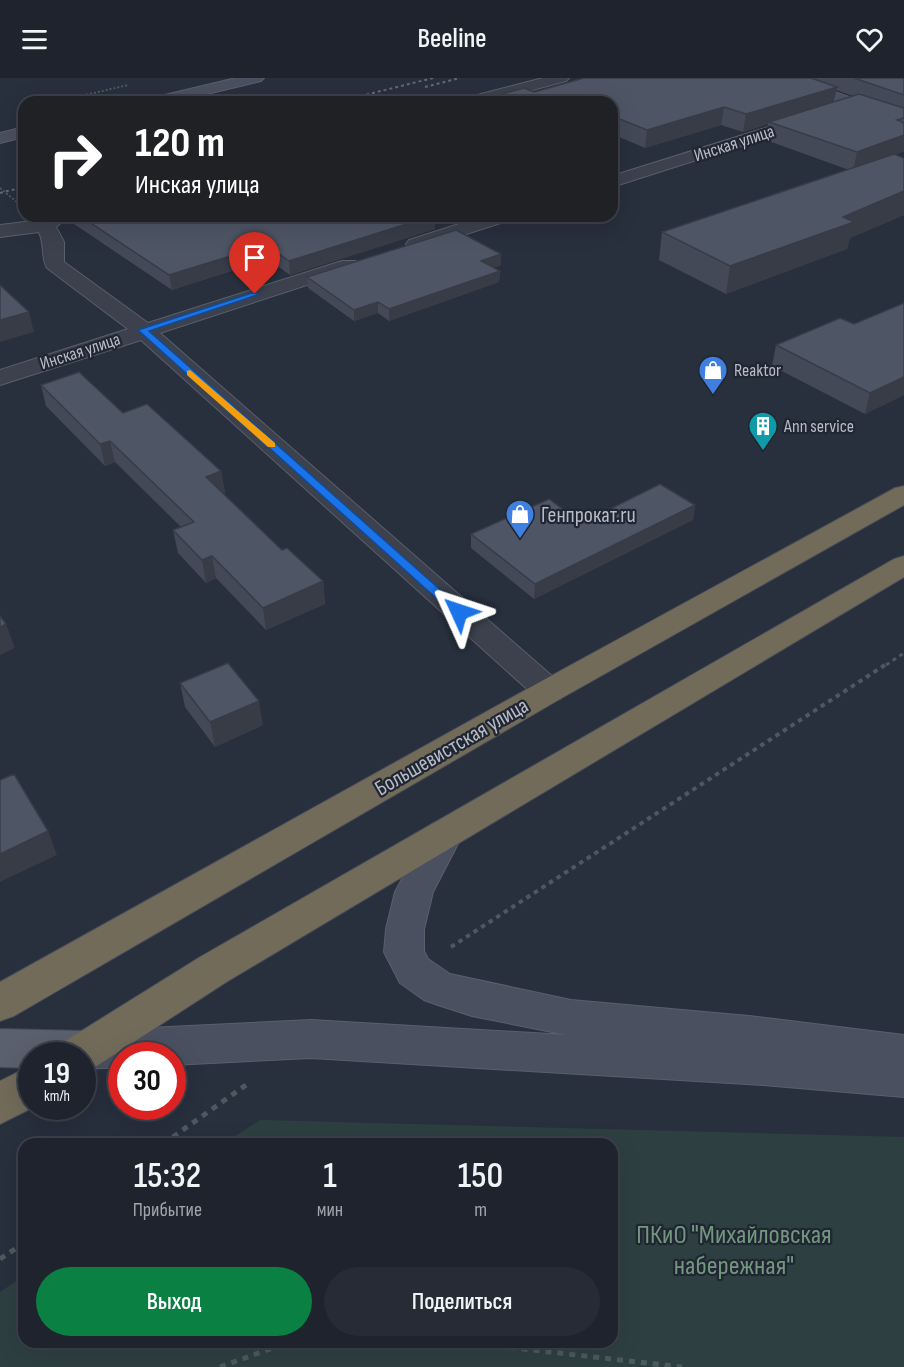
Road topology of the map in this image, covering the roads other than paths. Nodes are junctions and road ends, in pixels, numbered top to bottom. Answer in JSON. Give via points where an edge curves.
{"nodes":[{"id":1,"x":256,"y":78,"type":"edge"},
{"id":2,"x":561,"y":78,"type":"edge"},
{"id":3,"x":779,"y":78,"type":"edge"},
{"id":4,"x":180,"y":96,"type":"edge"},
{"id":5,"x":491,"y":96,"type":"edge"},
{"id":6,"x":856,"y":104,"type":"junction"},
{"id":7,"x":904,"y":121,"type":"edge"},
{"id":8,"x":18,"y":134,"type":"edge"},
{"id":9,"x":0,"y":138,"type":"edge"},
{"id":10,"x":618,"y":180,"type":"edge"},
{"id":11,"x":43,"y":222,"type":"edge"},
{"id":12,"x":52,"y":222,"type":"edge"},
{"id":13,"x":484,"y":222,"type":"edge"},
{"id":14,"x":0,"y":231,"type":"edge"},
{"id":15,"x":402,"y":248,"type":"edge"},
{"id":16,"x":368,"y":259,"type":"edge"},
{"id":17,"x":143,"y":330,"type":"junction"},
{"id":18,"x":0,"y":378,"type":"edge"},
{"id":19,"x":904,"y":494,"type":"edge"},
{"id":20,"x":904,"y":565,"type":"edge"},
{"id":21,"x":549,"y":691,"type":"junction"},
{"id":22,"x":445,"y":834,"type":"junction"},
{"id":23,"x":0,"y":1004,"type":"edge"},
{"id":24,"x":96,"y":1044,"type":"edge"},
{"id":25,"x":0,"y":1048,"type":"edge"},
{"id":26,"x":18,"y":1049,"type":"edge"},
{"id":27,"x":96,"y":1052,"type":"edge"},
{"id":28,"x":904,"y":1054,"type":"edge"},
{"id":29,"x":904,"y":1077,"type":"edge"},
{"id":30,"x":18,"y":1093,"type":"edge"},
{"id":31,"x":0,"y":1104,"type":"edge"}],
"edges":[{"from":1,"to":4,"type":"street"},
{"from":2,"to":5,"type":"street"},
{"from":3,"to":6,"type":"street"},
{"from":6,"to":7,"type":"street"},
{"from":6,"to":10,"type":"street","name":"Инская улица"},
{"from":8,"to":9,"type":"street"},
{"from":11,"to":14,"type":"street"},
{"from":12,"to":17,"type":"street","via":[[54,264]]},
{"from":13,"to":15,"type":"street"},
{"from":16,"to":17,"type":"street","name":"Инская улица"},
{"from":17,"to":18,"type":"street","name":"Инская улица"},
{"from":17,"to":21,"type":"street"},
{"from":19,"to":21,"type":"highway","name":"Большевистская улица"},
{"from":20,"to":22,"type":"highway"},
{"from":21,"to":23,"type":"highway","name":"Большевистская улица"},
{"from":22,"to":24,"type":"highway","via":[[214,969]]},
{"from":22,"to":28,"type":"street","via":[[414,892],[405,929],[404,952],[414,971],[438,988],[571,1018]]},
{"from":25,"to":26,"type":"main road"},
{"from":27,"to":29,"type":"street","via":[[311,1039]]},
{"from":30,"to":31,"type":"highway"}]}
